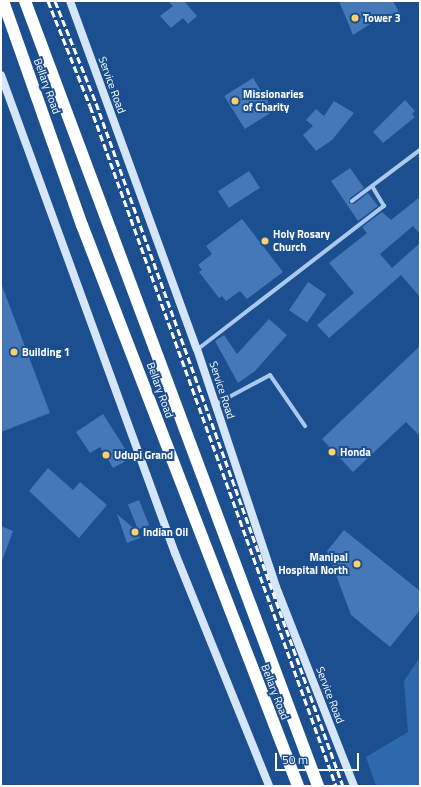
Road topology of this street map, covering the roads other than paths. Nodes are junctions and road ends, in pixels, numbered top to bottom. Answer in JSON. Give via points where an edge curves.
{"nodes":[{"id":1,"x":3,"y":1,"type":"edge"},
{"id":2,"x":25,"y":1,"type":"edge"},
{"id":3,"x":70,"y":1,"type":"edge"},
{"id":4,"x":1,"y":75,"type":"edge"},
{"id":5,"x":1,"y":89,"type":"edge"},
{"id":6,"x":8,"y":95,"type":"junction"},
{"id":7,"x":420,"y":150,"type":"edge"},
{"id":8,"x":372,"y":186,"type":"junction"},
{"id":9,"x":352,"y":201,"type":"dead end"},
{"id":10,"x":197,"y":349,"type":"junction"},
{"id":11,"x":215,"y":404,"type":"junction"},
{"id":12,"x":305,"y":426,"type":"dead end"},
{"id":13,"x":269,"y":786,"type":"edge"},
{"id":14,"x":298,"y":786,"type":"edge"},
{"id":15,"x":318,"y":786,"type":"edge"},
{"id":16,"x":354,"y":786,"type":"edge"}],
"edges":[{"from":1,"to":14,"type":"highway","name":"Bellary Road","via":[[82,225]]},
{"from":2,"to":15,"type":"highway","name":"Bellary Road"},
{"from":3,"to":10,"type":"main road","name":"Service Road"},
{"from":4,"to":6,"type":"main road"},
{"from":5,"to":6,"type":"street"},
{"from":6,"to":13,"type":"main road","via":[[175,553]]},
{"from":7,"to":8,"type":"street"},
{"from":8,"to":9,"type":"street"},
{"from":8,"to":10,"type":"street","via":[[384,206]]},
{"from":10,"to":11,"type":"main road","name":"Service Road"},
{"from":11,"to":12,"type":"street","via":[[270,375]]},
{"from":11,"to":16,"type":"main road","name":"Service Road","via":[[278,592]]}]}
